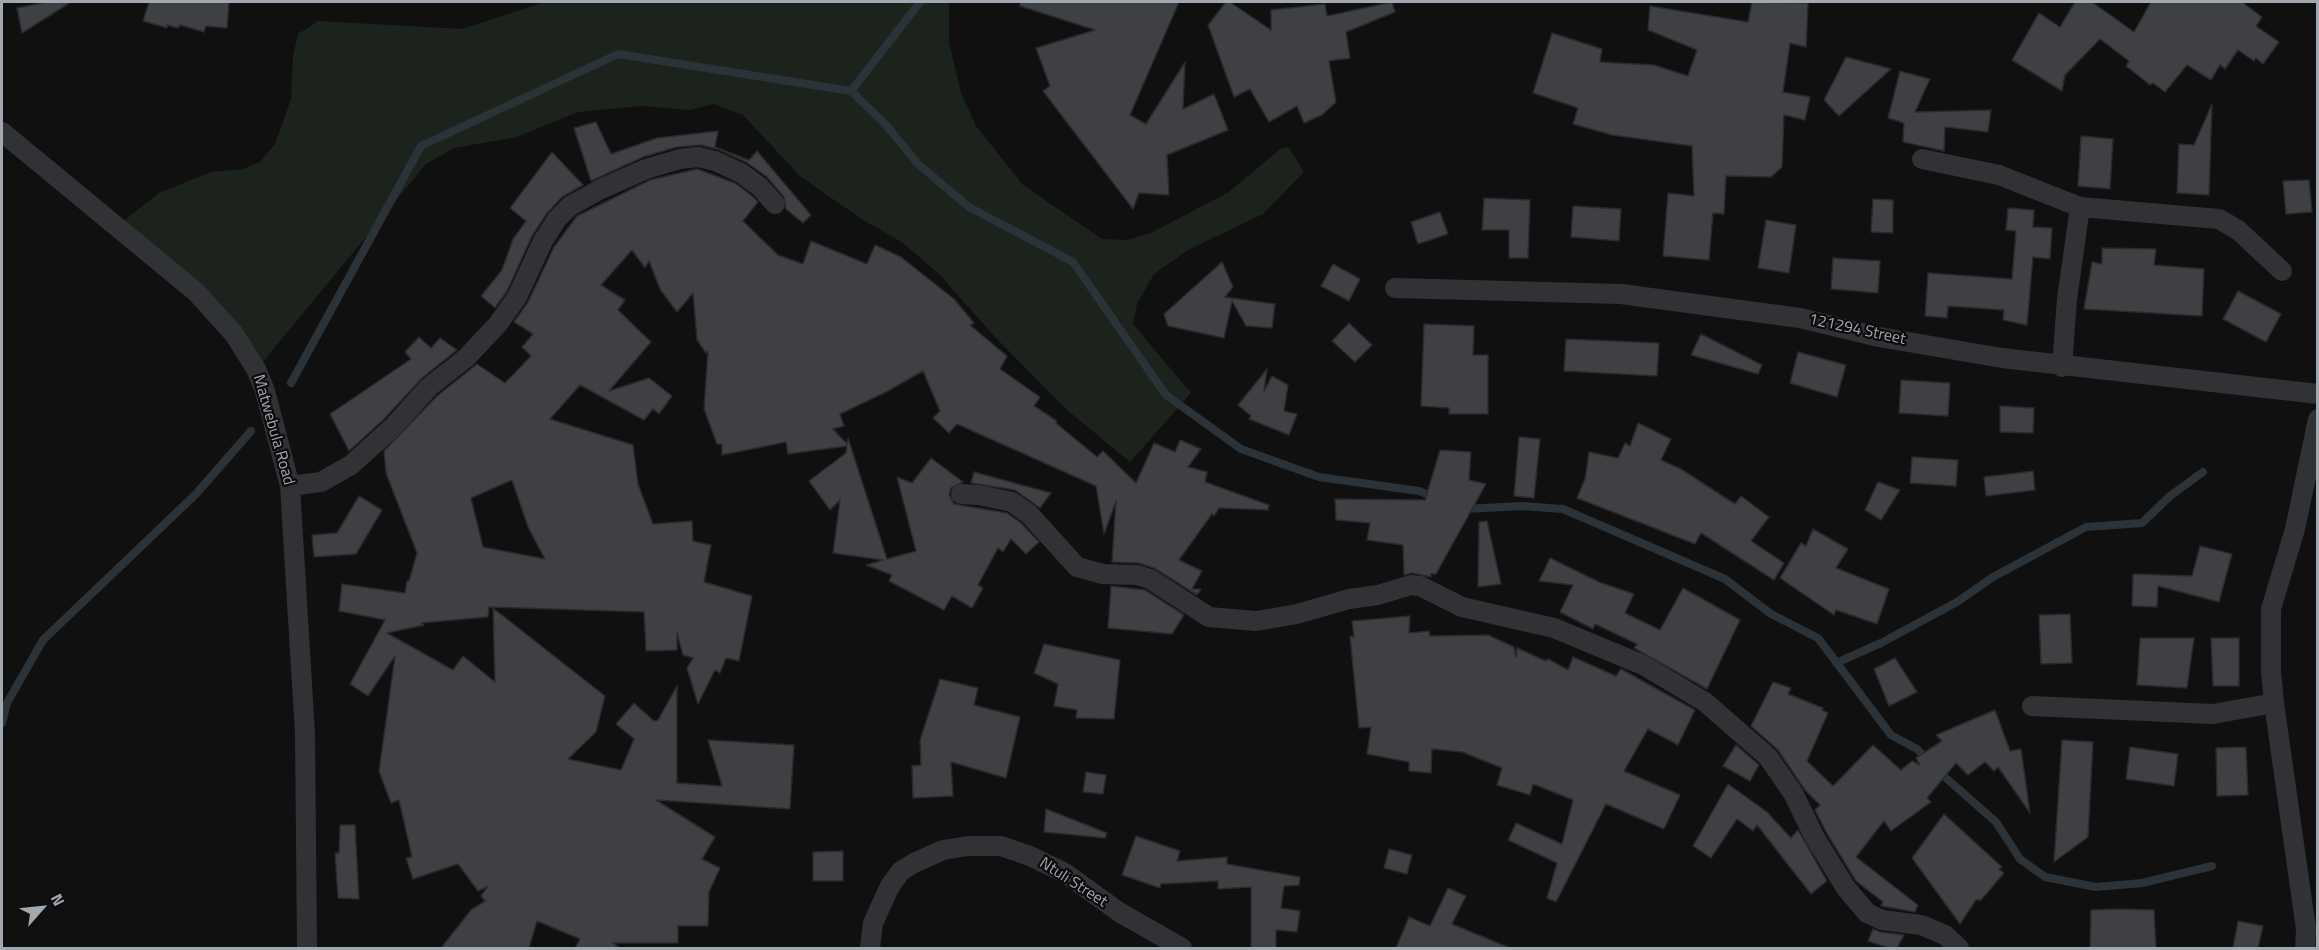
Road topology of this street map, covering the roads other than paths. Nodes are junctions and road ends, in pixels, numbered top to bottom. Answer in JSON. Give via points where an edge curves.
{"nodes":[{"id":1,"x":2,"y":132,"type":"edge"},
{"id":2,"x":1922,"y":159,"type":"dead end"},
{"id":3,"x":775,"y":204,"type":"dead end"},
{"id":4,"x":2080,"y":207,"type":"junction"},
{"id":5,"x":2282,"y":272,"type":"dead end"},
{"id":6,"x":1395,"y":288,"type":"dead end"},
{"id":7,"x":2062,"y":367,"type":"junction"},
{"id":8,"x":2318,"y":394,"type":"edge"},
{"id":9,"x":2318,"y":419,"type":"edge"},
{"id":10,"x":290,"y":486,"type":"junction"},
{"id":11,"x":961,"y":494,"type":"dead end"},
{"id":12,"x":2274,"y":703,"type":"junction"},
{"id":13,"x":2032,"y":706,"type":"dead end"},
{"id":14,"x":308,"y":948,"type":"edge"},
{"id":15,"x":870,"y":948,"type":"edge"},
{"id":16,"x":1182,"y":948,"type":"edge"},
{"id":17,"x":1959,"y":948,"type":"edge"},
{"id":18,"x":2306,"y":948,"type":"edge"}],
"edges":[{"from":1,"to":10,"type":"street","name":"Matwebula Road","via":[[196,292],[234,334],[265,391]]},
{"from":2,"to":4,"type":"street","via":[[1999,175]]},
{"from":3,"to":10,"type":"street","via":[[741,173],[698,157],[646,169],[570,206],[543,241],[517,297],[466,358],[429,387],[351,465],[321,482]]},
{"from":4,"to":5,"type":"street","via":[[2219,219],[2238,230]]},
{"from":4,"to":7,"type":"street"},
{"from":6,"to":7,"type":"street","name":"121294 Street","via":[[1621,294],[1800,318],[1879,337]]},
{"from":7,"to":8,"type":"street","name":"121294 Street"},
{"from":9,"to":12,"type":"street","via":[[2295,529],[2271,609]]},
{"from":10,"to":14,"type":"street","name":"Matwebula Road","via":[[305,734]]},
{"from":11,"to":17,"type":"street","via":[[1012,502],[1029,514],[1077,567],[1150,579],[1209,617],[1256,621],[1411,585],[1462,607],[1554,628],[1643,665],[1705,702],[1768,757],[1793,793],[1846,888],[1868,913],[1882,920],[1922,926],[1945,935]]},
{"from":12,"to":13,"type":"street","via":[[2213,714]]},
{"from":12,"to":18,"type":"street"},
{"from":15,"to":16,"type":"street","name":"Ntuli Street","via":[[873,923],[901,871],[943,850],[1001,846],[1065,873],[1119,912]]}]}
